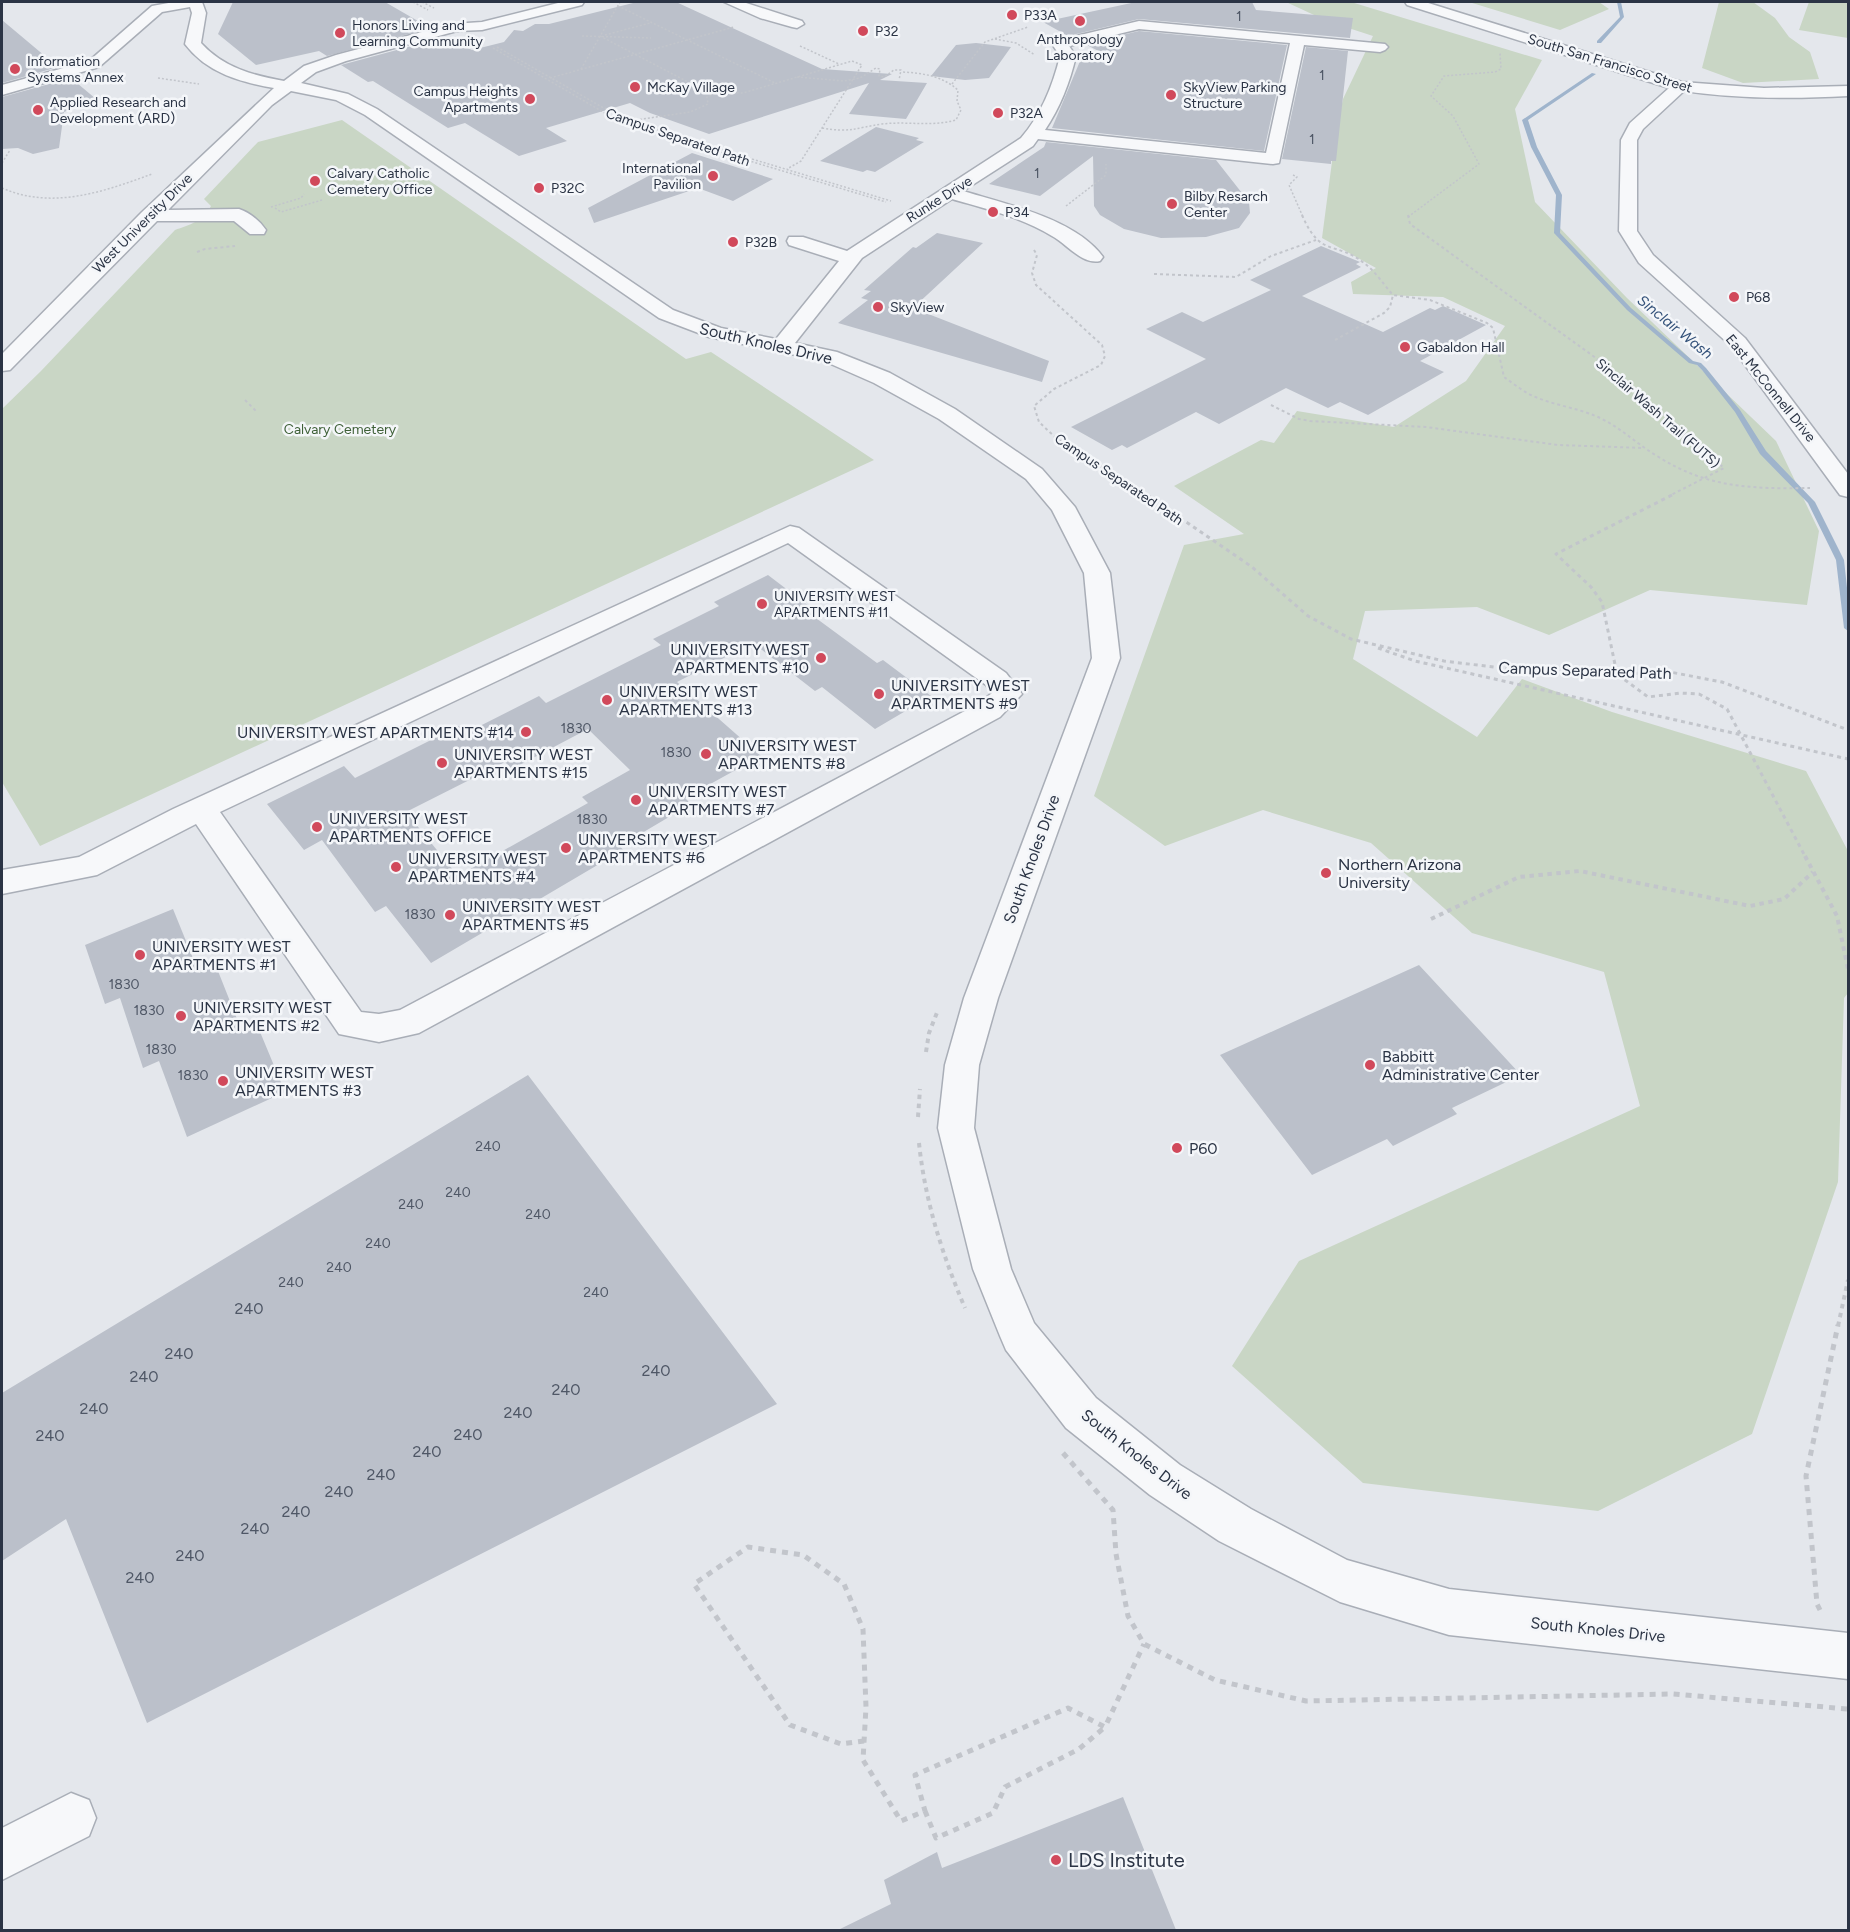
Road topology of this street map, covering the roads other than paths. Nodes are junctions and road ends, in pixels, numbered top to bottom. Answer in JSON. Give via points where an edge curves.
{"nodes":[{"id":1,"x":195,"y":2,"type":"edge"},
{"id":2,"x":544,"y":2,"type":"edge"},
{"id":3,"x":577,"y":2,"type":"edge"},
{"id":4,"x":730,"y":2,"type":"edge"},
{"id":5,"x":1412,"y":2,"type":"edge"},
{"id":6,"x":1160,"y":15,"type":"dead end"},
{"id":7,"x":797,"y":24,"type":"dead end"},
{"id":8,"x":462,"y":25,"type":"junction"},
{"id":9,"x":1139,"y":25,"type":"junction"},
{"id":10,"x":1298,"y":39,"type":"junction"},
{"id":11,"x":1380,"y":46,"type":"dead end"},
{"id":12,"x":287,"y":86,"type":"junction"},
{"id":13,"x":1680,"y":86,"type":"junction"},
{"id":14,"x":2,"y":90,"type":"edge"},
{"id":15,"x":1848,"y":91,"type":"edge"},
{"id":16,"x":1035,"y":134,"type":"junction"},
{"id":17,"x":950,"y":193,"type":"junction"},
{"id":18,"x":149,"y":216,"type":"junction"},
{"id":19,"x":257,"y":230,"type":"dead end"},
{"id":20,"x":796,"y":241,"type":"dead end"},
{"id":21,"x":1093,"y":257,"type":"dead end"},
{"id":22,"x":851,"y":259,"type":"junction"},
{"id":23,"x":613,"y":277,"type":"junction"},
{"id":24,"x":698,"y":328,"type":"junction"},
{"id":25,"x":782,"y":345,"type":"junction"},
{"id":26,"x":2,"y":365,"type":"edge"},
{"id":27,"x":1842,"y":470,"type":"edge"},
{"id":28,"x":1848,"y":490,"type":"edge"},
{"id":29,"x":202,"y":809,"type":"junction"},
{"id":30,"x":2,"y":882,"type":"edge"},
{"id":31,"x":1846,"y":1656,"type":"edge"},
{"id":32,"x":71,"y":1818,"type":"dead end"},
{"id":33,"x":2,"y":1855,"type":"edge"}],
"edges":[{"from":1,"to":12,"type":"street","name":"South Knoles Drive","via":[[199,13],[193,44],[203,58],[219,68]]},
{"from":1,"to":14,"type":"street","via":[[157,9],[94,64]]},
{"from":2,"to":8,"type":"street"},
{"from":3,"to":8,"type":"street","via":[[482,26]]},
{"from":4,"to":7,"type":"street"},
{"from":5,"to":13,"type":"street","name":"South San Francisco Street"},
{"from":6,"to":9,"type":"street"},
{"from":8,"to":12,"type":"street","name":"West University Drive","via":[[341,58],[310,69]]},
{"from":9,"to":10,"type":"street"},
{"from":9,"to":16,"type":"street","name":"Runke Drive","via":[[1060,44],[1068,56],[1066,71]]},
{"from":10,"to":11,"type":"street"},
{"from":10,"to":16,"type":"street","via":[[1273,159]]},
{"from":12,"to":18,"type":"street","name":"West University Drive"},
{"from":12,"to":23,"type":"street","name":"South Knoles Drive","via":[[344,97],[371,111]]},
{"from":13,"to":15,"type":"street","name":"South San Francisco Street","via":[[1722,93]]},
{"from":13,"to":27,"type":"street","name":"East McConnell Drive","via":[[1636,127],[1629,140],[1628,231],[1646,259],[1738,342]]},
{"from":16,"to":17,"type":"street","name":"Runke Drive"},
{"from":17,"to":21,"type":"street","via":[[1044,222]]},
{"from":17,"to":22,"type":"street","name":"Runke Drive"},
{"from":18,"to":19,"type":"street","via":[[239,214]]},
{"from":18,"to":26,"type":"street","name":"West University Drive"},
{"from":20,"to":22,"type":"street"},
{"from":22,"to":25,"type":"street","name":"Runke Drive"},
{"from":23,"to":24,"type":"street","name":"South Knoles Drive","via":[[666,314]]},
{"from":23,"to":24,"type":"street","via":[[655,285],[679,297],[693,307]]},
{"from":24,"to":25,"type":"street","name":"South Knoles Drive"},
{"from":25,"to":31,"type":"street","name":"South Knoles Drive","via":[[830,356],[882,378],[1006,452],[1035,474],[1063,507],[1097,573],[1106,658],[981,998],[962,1065],[956,1128],[992,1269],[1020,1336],[1082,1413],[1165,1480],[1235,1525],[1340,1580],[1449,1612]]},
{"from":27,"to":28,"type":"street","name":"East McConnell Drive"},
{"from":29,"to":29,"type":"street","via":[[790,533],[996,679],[1008,694],[990,710],[407,1023],[379,1028],[351,1024]]},
{"from":29,"to":30,"type":"street","via":[[86,867]]},
{"from":32,"to":33,"type":"street"}]}
